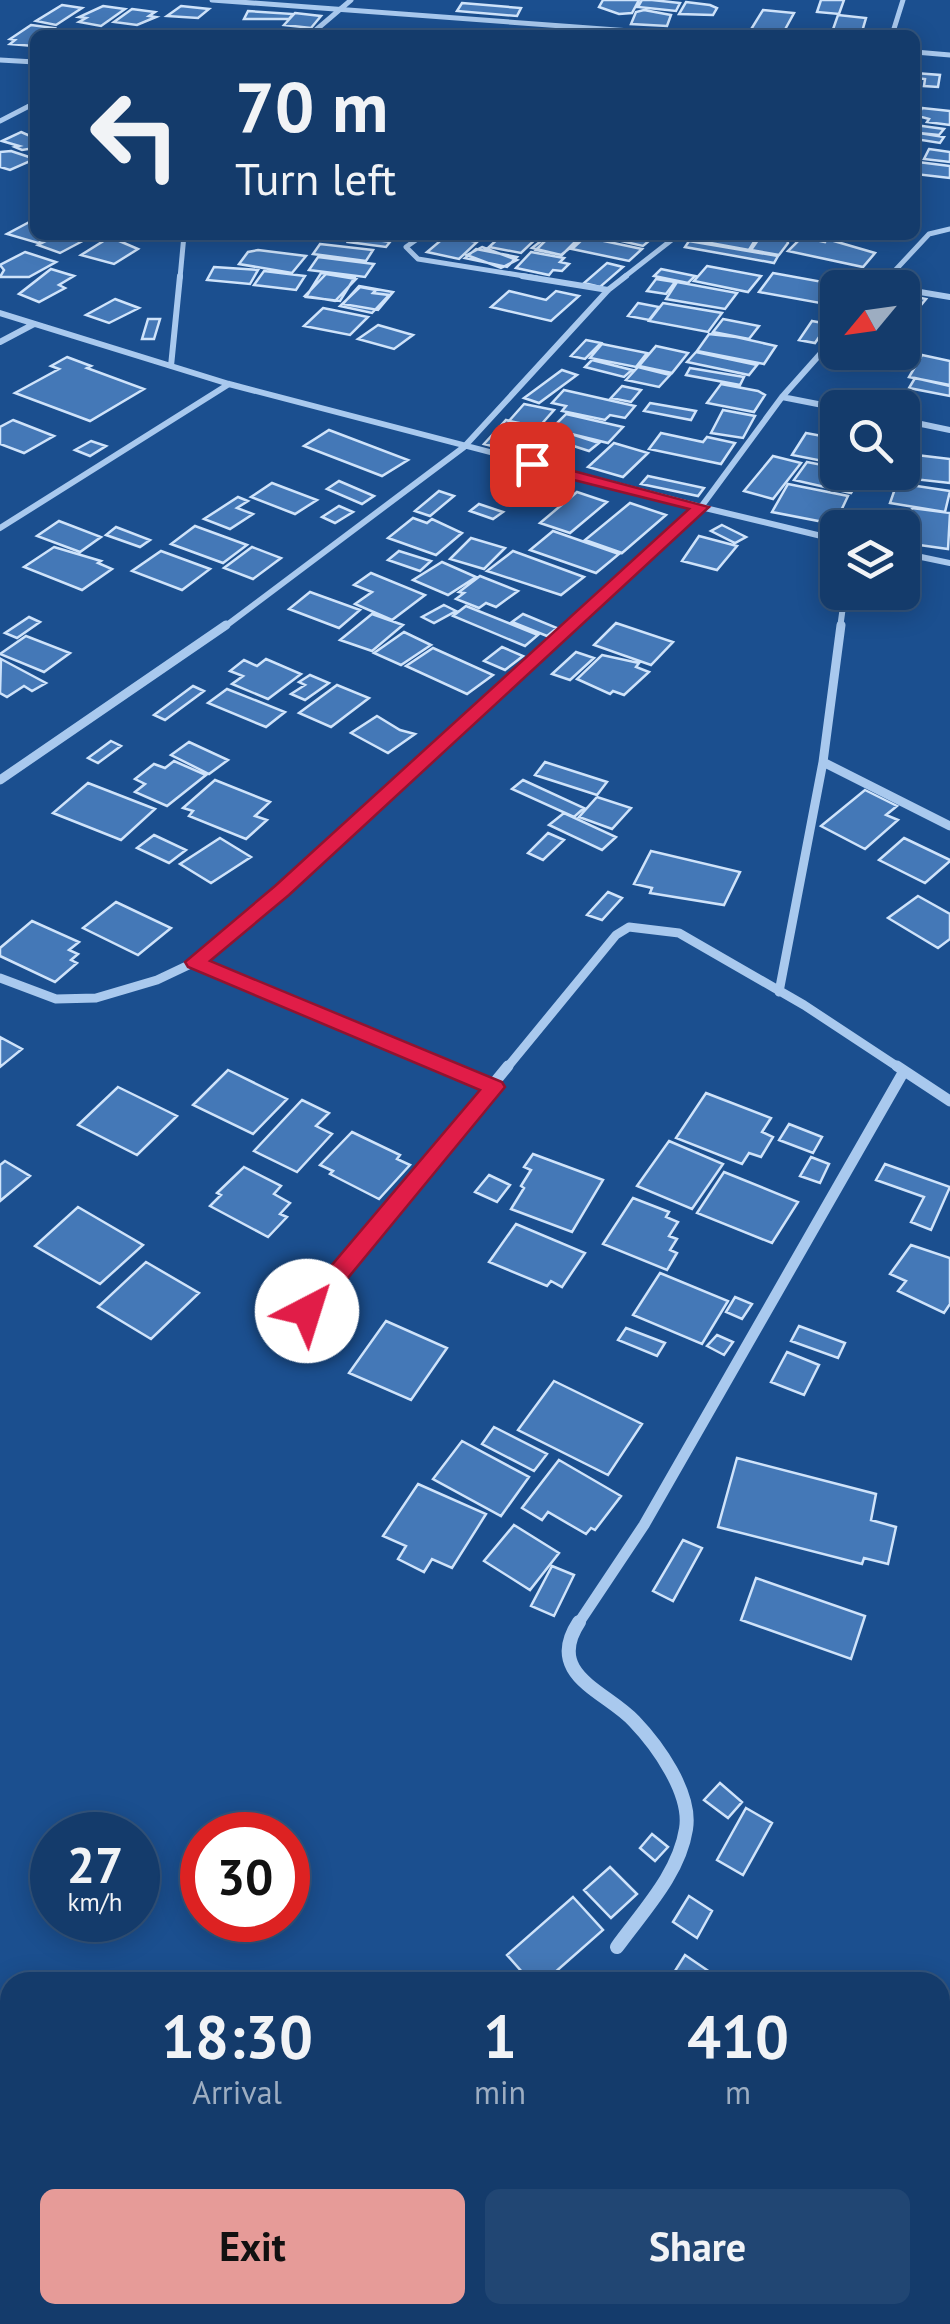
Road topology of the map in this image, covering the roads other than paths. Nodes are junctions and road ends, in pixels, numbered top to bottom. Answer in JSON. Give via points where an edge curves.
{"nodes":[{"id":1,"x":212,"y":0,"type":"edge"},
{"id":2,"x":352,"y":0,"type":"edge"},
{"id":3,"x":902,"y":0,"type":"edge"},
{"id":4,"x":342,"y":10,"type":"junction"},
{"id":5,"x":316,"y":30,"type":"edge"},
{"id":6,"x":616,"y":30,"type":"edge"},
{"id":7,"x":893,"y":30,"type":"edge"},
{"id":8,"x":920,"y":52,"type":"edge"},
{"id":9,"x":950,"y":55,"type":"edge"},
{"id":10,"x":0,"y":60,"type":"edge"},
{"id":11,"x":30,"y":62,"type":"edge"},
{"id":12,"x":30,"y":105,"type":"edge"},
{"id":13,"x":0,"y":120,"type":"edge"},
{"id":14,"x":950,"y":229,"type":"edge"},
{"id":15,"x":184,"y":240,"type":"edge"},
{"id":16,"x":415,"y":240,"type":"edge"},
{"id":17,"x":672,"y":240,"type":"edge"},
{"id":18,"x":895,"y":270,"type":"edge"},
{"id":19,"x":608,"y":290,"type":"junction"},
{"id":20,"x":920,"y":292,"type":"edge"},
{"id":21,"x":950,"y":297,"type":"edge"},
{"id":22,"x":0,"y":312,"type":"edge"},
{"id":23,"x":34,"y":324,"type":"junction"},
{"id":24,"x":0,"y":342,"type":"edge"},
{"id":25,"x":820,"y":354,"type":"edge"},
{"id":26,"x":171,"y":366,"type":"junction"},
{"id":27,"x":229,"y":384,"type":"junction"},
{"id":28,"x":782,"y":397,"type":"junction"},
{"id":29,"x":820,"y":404,"type":"edge"},
{"id":30,"x":920,"y":424,"type":"edge"},
{"id":31,"x":950,"y":430,"type":"edge"},
{"id":32,"x":464,"y":447,"type":"junction"},
{"id":33,"x":701,"y":507,"type":"junction"},
{"id":34,"x":0,"y":528,"type":"edge"},
{"id":35,"x":820,"y":536,"type":"edge"},
{"id":36,"x":920,"y":557,"type":"edge"},
{"id":37,"x":950,"y":563,"type":"edge"},
{"id":38,"x":843,"y":610,"type":"edge"},
{"id":39,"x":822,"y":762,"type":"junction"},
{"id":40,"x":0,"y":780,"type":"edge"},
{"id":41,"x":950,"y":826,"type":"edge"},
{"id":42,"x":195,"y":962,"type":"junction"},
{"id":43,"x":0,"y":978,"type":"edge"},
{"id":44,"x":778,"y":992,"type":"junction"},
{"id":45,"x":904,"y":1071,"type":"junction"},
{"id":46,"x":494,"y":1087,"type":"junction"},
{"id":47,"x":950,"y":1100,"type":"edge"},
{"id":48,"x":307,"y":1311,"type":"dead end"},
{"id":49,"x":617,"y":1947,"type":"dead end"}],
"edges":[{"from":1,"to":4,"type":"street"},
{"from":2,"to":4,"type":"street"},
{"from":3,"to":7,"type":"street"},
{"from":4,"to":5,"type":"street"},
{"from":4,"to":6,"type":"street"},
{"from":8,"to":9,"type":"street"},
{"from":10,"to":11,"type":"street"},
{"from":12,"to":13,"type":"street"},
{"from":14,"to":18,"type":"street","via":[[930,234]]},
{"from":15,"to":26,"type":"street"},
{"from":16,"to":19,"type":"street","via":[[406,248],[418,258]]},
{"from":17,"to":19,"type":"street"},
{"from":19,"to":32,"type":"street"},
{"from":20,"to":21,"type":"street"},
{"from":22,"to":23,"type":"street"},
{"from":23,"to":24,"type":"street"},
{"from":23,"to":26,"type":"street"},
{"from":25,"to":28,"type":"street"},
{"from":26,"to":27,"type":"street"},
{"from":27,"to":32,"type":"street"},
{"from":27,"to":34,"type":"street"},
{"from":28,"to":29,"type":"street"},
{"from":28,"to":33,"type":"street"},
{"from":30,"to":31,"type":"street"},
{"from":32,"to":33,"type":"street"},
{"from":32,"to":40,"type":"street","via":[[211,637]]},
{"from":33,"to":35,"type":"street"},
{"from":33,"to":42,"type":"street"},
{"from":36,"to":37,"type":"street"},
{"from":38,"to":39,"type":"street"},
{"from":39,"to":41,"type":"street"},
{"from":39,"to":44,"type":"street"},
{"from":42,"to":43,"type":"street","via":[[96,998],[56,999]]},
{"from":42,"to":46,"type":"street"},
{"from":44,"to":45,"type":"street"},
{"from":44,"to":46,"type":"street","via":[[680,933],[629,927]]},
{"from":45,"to":47,"type":"street"},
{"from":45,"to":49,"type":"street","via":[[644,1525],[572,1632],[568,1660],[659,1752],[682,1800],[686,1827],[671,1874]]},
{"from":46,"to":48,"type":"street"}]}
